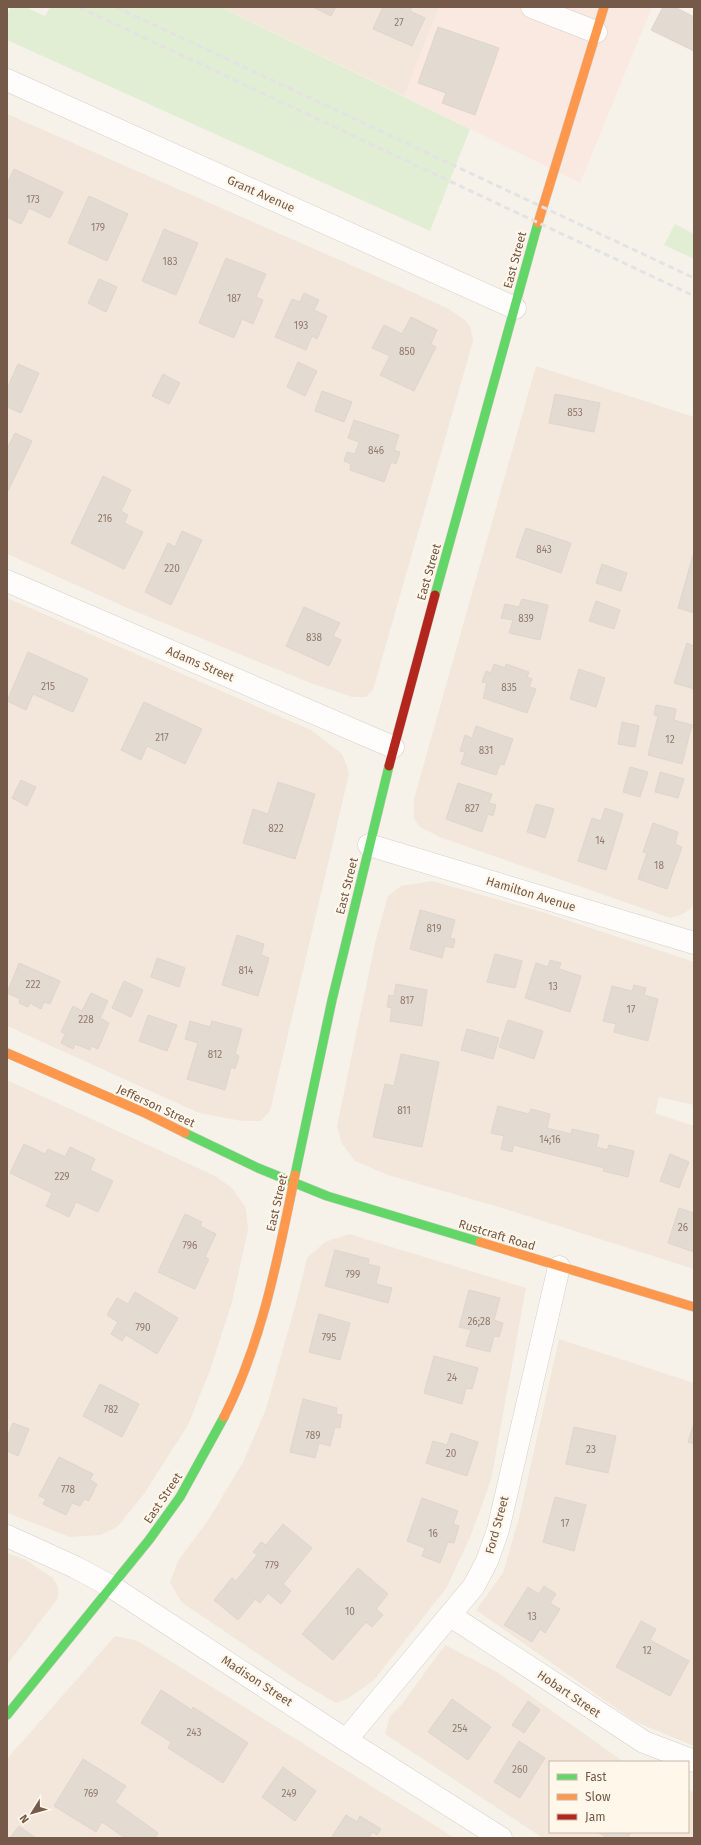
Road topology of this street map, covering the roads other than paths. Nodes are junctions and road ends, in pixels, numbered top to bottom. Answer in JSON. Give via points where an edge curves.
{"nodes":[{"id":1,"x":532,"y":7,"type":"edge"},
{"id":2,"x":604,"y":7,"type":"edge"},
{"id":3,"x":596,"y":32,"type":"junction"},
{"id":4,"x":7,"y":80,"type":"edge"},
{"id":5,"x":515,"y":308,"type":"junction"},
{"id":6,"x":7,"y":581,"type":"edge"},
{"id":7,"x":393,"y":747,"type":"junction"},
{"id":8,"x":369,"y":845,"type":"junction"},
{"id":9,"x":694,"y":943,"type":"edge"},
{"id":10,"x":7,"y":1053,"type":"edge"},
{"id":11,"x":294,"y":1182,"type":"junction"},
{"id":12,"x":559,"y":1267,"type":"junction"},
{"id":13,"x":694,"y":1307,"type":"edge"},
{"id":14,"x":7,"y":1536,"type":"edge"},
{"id":15,"x":112,"y":1587,"type":"junction"},
{"id":16,"x":451,"y":1616,"type":"junction"},
{"id":17,"x":7,"y":1715,"type":"edge"},
{"id":18,"x":346,"y":1740,"type":"junction"},
{"id":19,"x":694,"y":1761,"type":"edge"},
{"id":20,"x":501,"y":1838,"type":"edge"}],
"edges":[{"from":1,"to":3,"type":"street"},
{"from":2,"to":3,"type":"main road","name":"East Street"},
{"from":3,"to":5,"type":"main road","name":"East Street","via":[[541,212]]},
{"from":4,"to":5,"type":"street","name":"Grant Avenue"},
{"from":5,"to":7,"type":"main road","name":"East Street"},
{"from":6,"to":7,"type":"street","name":"Adams Street"},
{"from":7,"to":8,"type":"main road","name":"East Street"},
{"from":8,"to":9,"type":"street","name":"Hamilton Avenue"},
{"from":8,"to":11,"type":"main road","name":"East Street","via":[[332,1000]]},
{"from":10,"to":11,"type":"main road","name":"Jefferson Street"},
{"from":11,"to":12,"type":"main road","name":"Rustcraft Road","via":[[327,1196]]},
{"from":11,"to":15,"type":"main road","name":"East Street","via":[[267,1302],[233,1399],[180,1497]]},
{"from":12,"to":13,"type":"main road","name":"Rustcraft Road"},
{"from":12,"to":16,"type":"street","name":"Ford Street","via":[[498,1530],[487,1561],[474,1586]]},
{"from":14,"to":15,"type":"street","name":"Madison Street","via":[[76,1566]]},
{"from":15,"to":17,"type":"main road","name":"East Street"},
{"from":15,"to":18,"type":"street","name":"Madison Street"},
{"from":16,"to":18,"type":"street","name":"Ford Street"},
{"from":16,"to":19,"type":"street","name":"Hobart Street","via":[[644,1742]]},
{"from":18,"to":20,"type":"street","name":"Madison Street"}]}
